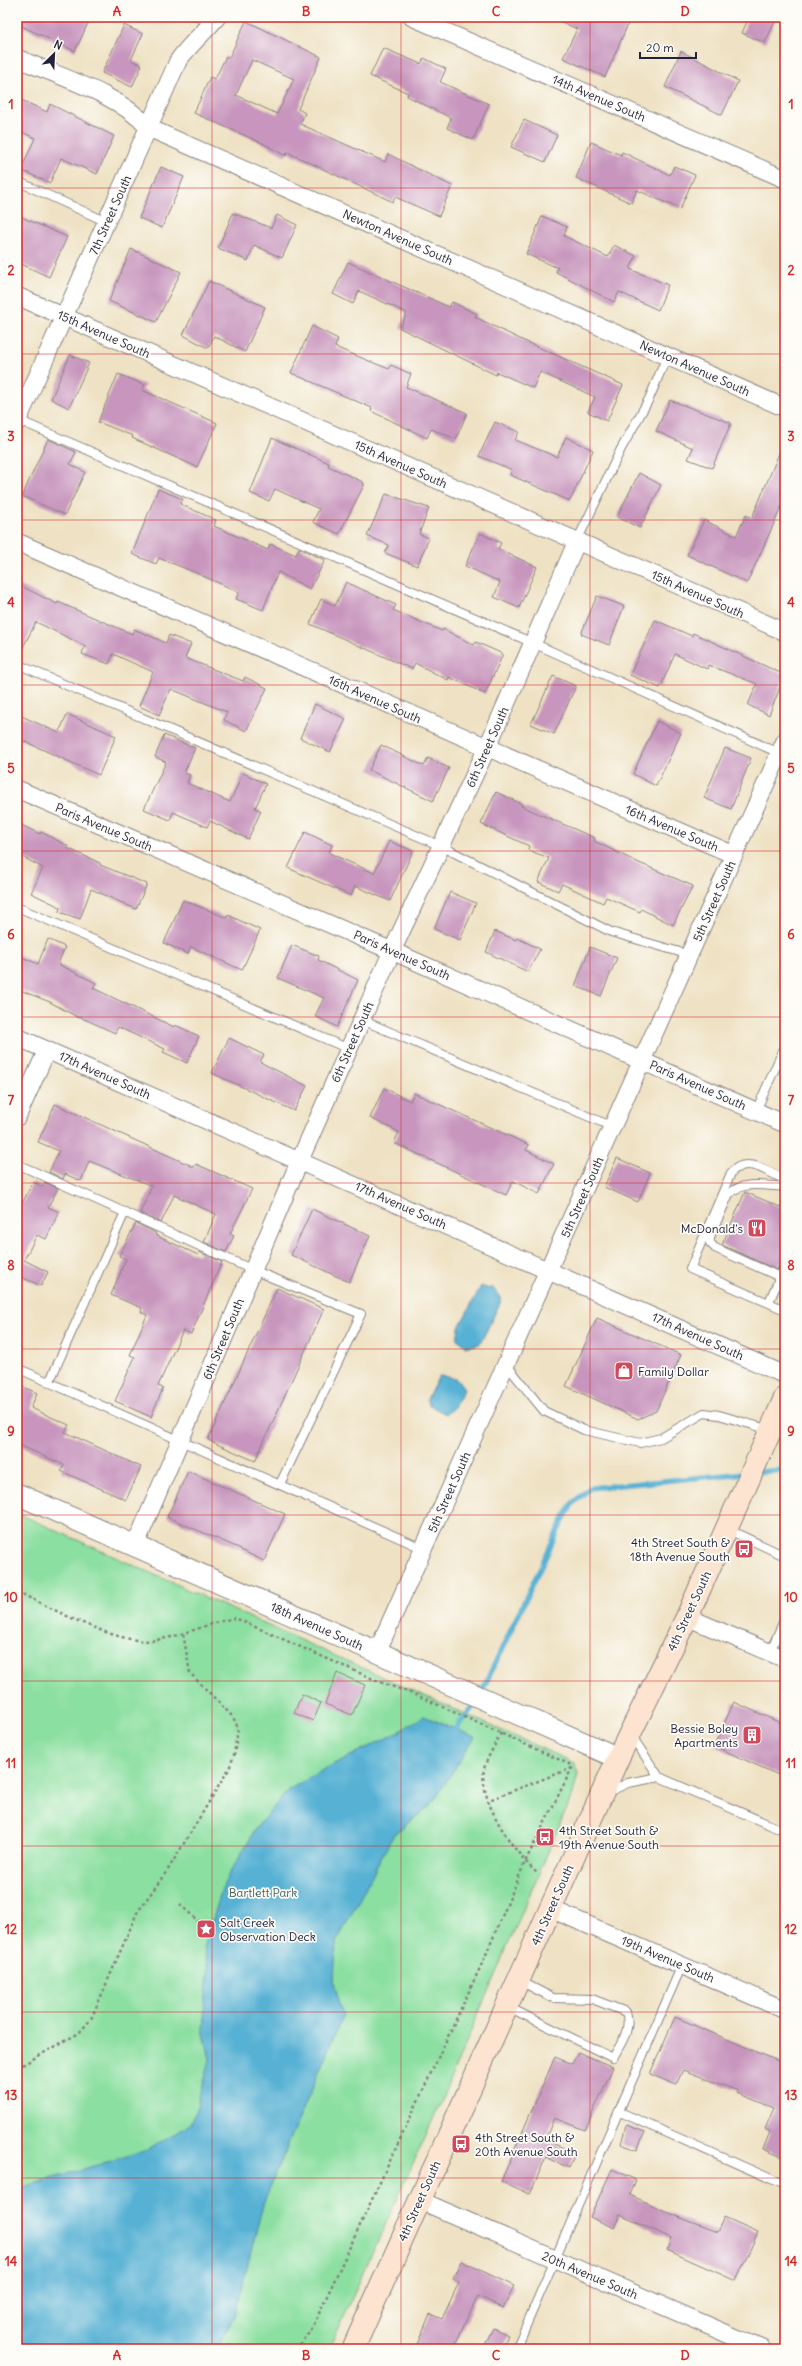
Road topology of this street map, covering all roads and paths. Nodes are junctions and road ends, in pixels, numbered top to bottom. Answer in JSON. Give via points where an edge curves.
{"nodes":[{"id":1,"x":412,"y":17,"type":"edge"},
{"id":2,"x":209,"y":19,"type":"edge"},
{"id":3,"x":17,"y":58,"type":"edge"},
{"id":4,"x":149,"y":128,"type":"junction"},
{"id":5,"x":785,"y":179,"type":"edge"},
{"id":6,"x":17,"y":181,"type":"edge"},
{"id":7,"x":107,"y":222,"type":"junction"},
{"id":8,"x":17,"y":296,"type":"edge"},
{"id":9,"x":65,"y":317,"type":"junction"},
{"id":10,"x":667,"y":356,"type":"junction"},
{"id":11,"x":785,"y":408,"type":"edge"},
{"id":12,"x":17,"y":421,"type":"edge"},
{"id":13,"x":577,"y":541,"type":"junction"},
{"id":14,"x":17,"y":542,"type":"edge"},
{"id":15,"x":785,"y":632,"type":"edge"},
{"id":16,"x":533,"y":642,"type":"junction"},
{"id":17,"x":17,"y":664,"type":"edge"},
{"id":18,"x":782,"y":747,"type":"edge"},
{"id":19,"x":487,"y":748,"type":"junction"},
{"id":20,"x":17,"y":789,"type":"edge"},
{"id":21,"x":441,"y":846,"type":"junction"},
{"id":22,"x":734,"y":855,"type":"junction"},
{"id":23,"x":17,"y":907,"type":"edge"},
{"id":24,"x":392,"y":951,"type":"junction"},
{"id":25,"x":690,"y":955,"type":"junction"},
{"id":26,"x":362,"y":1020,"type":"junction"},
{"id":27,"x":17,"y":1037,"type":"edge"},
{"id":28,"x":785,"y":1046,"type":"edge"},
{"id":29,"x":349,"y":1049,"type":"junction"},
{"id":30,"x":47,"y":1050,"type":"junction"},
{"id":31,"x":643,"y":1061,"type":"junction"},
{"id":32,"x":756,"y":1111,"type":"junction"},
{"id":33,"x":17,"y":1117,"type":"edge"},
{"id":34,"x":785,"y":1124,"type":"edge"},
{"id":35,"x":613,"y":1128,"type":"junction"},
{"id":36,"x":300,"y":1160,"type":"junction"},
{"id":37,"x":17,"y":1164,"type":"edge"},
{"id":38,"x":785,"y":1180,"type":"edge"},
{"id":39,"x":785,"y":1187,"type":"edge"},
{"id":40,"x":126,"y":1212,"type":"junction"},
{"id":41,"x":785,"y":1265,"type":"edge"},
{"id":42,"x":253,"y":1270,"type":"junction"},
{"id":43,"x":548,"y":1270,"type":"junction"},
{"id":44,"x":780,"y":1277,"type":"junction"},
{"id":45,"x":769,"y":1302,"type":"junction"},
{"id":46,"x":785,"y":1310,"type":"edge"},
{"id":47,"x":506,"y":1364,"type":"junction"},
{"id":48,"x":17,"y":1368,"type":"edge"},
{"id":49,"x":785,"y":1375,"type":"edge"},
{"id":50,"x":50,"y":1383,"type":"junction"},
{"id":51,"x":785,"y":1398,"type":"edge"},
{"id":52,"x":180,"y":1440,"type":"junction"},
{"id":53,"x":766,"y":1440,"type":"junction"},
{"id":54,"x":280,"y":1484,"type":"junction"},
{"id":55,"x":17,"y":1494,"type":"edge"},
{"id":56,"x":727,"y":1528,"type":"junction"},
{"id":57,"x":135,"y":1546,"type":"junction"},
{"id":58,"x":424,"y":1548,"type":"junction"},
{"id":59,"x":785,"y":1556,"type":"edge"},
{"id":60,"x":17,"y":1592,"type":"edge"},
{"id":61,"x":687,"y":1617,"type":"junction"},
{"id":62,"x":785,"y":1618,"type":"edge"},
{"id":63,"x":183,"y":1633,"type":"junction"},
{"id":64,"x":377,"y":1652,"type":"junction"},
{"id":65,"x":777,"y":1656,"type":"edge"},
{"id":66,"x":630,"y":1732,"type":"junction"},
{"id":67,"x":501,"y":1733,"type":"junction"},
{"id":68,"x":618,"y":1758,"type":"junction"},
{"id":69,"x":572,"y":1768,"type":"junction"},
{"id":70,"x":659,"y":1777,"type":"junction"},
{"id":71,"x":602,"y":1794,"type":"junction"},
{"id":72,"x":489,"y":1800,"type":"junction"},
{"id":73,"x":778,"y":1828,"type":"dead end"},
{"id":74,"x":525,"y":1862,"type":"junction"},
{"id":75,"x":538,"y":1874,"type":"dead end"},
{"id":76,"x":180,"y":1904,"type":"dead end"},
{"id":77,"x":551,"y":1909,"type":"junction"},
{"id":78,"x":206,"y":1929,"type":"dead end"},
{"id":79,"x":682,"y":1965,"type":"junction"},
{"id":80,"x":519,"y":1981,"type":"junction"},
{"id":81,"x":507,"y":2006,"type":"junction"},
{"id":82,"x":785,"y":2010,"type":"edge"},
{"id":83,"x":17,"y":2068,"type":"edge"},
{"id":84,"x":620,"y":2112,"type":"junction"},
{"id":85,"x":785,"y":2185,"type":"edge"},
{"id":86,"x":419,"y":2200,"type":"junction"},
{"id":87,"x":555,"y":2259,"type":"junction"},
{"id":88,"x":296,"y":2349,"type":"edge"},
{"id":89,"x":353,"y":2349,"type":"edge"},
{"id":90,"x":516,"y":2349,"type":"edge"},
{"id":91,"x":762,"y":2349,"type":"edge"}],
"edges":[{"from":1,"to":5,"type":"street","name":"14th Avenue South"},
{"from":2,"to":4,"type":"street","name":"7th Street South","via":[[178,61]]},
{"from":3,"to":4,"type":"street","name":"Newton Avenue South","via":[[108,98],[136,114]]},
{"from":4,"to":7,"type":"street","name":"7th Street South"},
{"from":4,"to":10,"type":"street","name":"Newton Avenue South"},
{"from":6,"to":7,"type":"lane"},
{"from":7,"to":9,"type":"street","name":"7th Street South"},
{"from":8,"to":9,"type":"street","name":"15th Avenue South"},
{"from":9,"to":12,"type":"street","name":"7th Street South"},
{"from":9,"to":13,"type":"street","name":"15th Avenue South"},
{"from":10,"to":11,"type":"street","name":"Newton Avenue South"},
{"from":10,"to":13,"type":"lane","via":[[649,399],[620,449]]},
{"from":12,"to":16,"type":"lane"},
{"from":13,"to":15,"type":"street","name":"15th Avenue South"},
{"from":13,"to":16,"type":"street","name":"6th Street South"},
{"from":14,"to":19,"type":"street","name":"16th Avenue South"},
{"from":16,"to":18,"type":"lane"},
{"from":16,"to":19,"type":"street","name":"6th Street South"},
{"from":17,"to":21,"type":"lane"},
{"from":18,"to":22,"type":"street","name":"5th Street South"},
{"from":19,"to":21,"type":"street","name":"6th Street South"},
{"from":19,"to":22,"type":"street","name":"16th Avenue South"},
{"from":20,"to":24,"type":"street","name":"Paris Avenue South"},
{"from":21,"to":24,"type":"street","name":"6th Street South"},
{"from":21,"to":25,"type":"lane","via":[[611,932]]},
{"from":22,"to":25,"type":"street","name":"5th Street South"},
{"from":23,"to":29,"type":"lane"},
{"from":24,"to":26,"type":"street","name":"6th Street South"},
{"from":24,"to":31,"type":"street","name":"Paris Avenue South"},
{"from":25,"to":31,"type":"street","name":"5th Street South"},
{"from":26,"to":29,"type":"street","name":"6th Street South"},
{"from":26,"to":35,"type":"lane"},
{"from":27,"to":30,"type":"street","name":"17th Avenue South"},
{"from":28,"to":32,"type":"lane"},
{"from":29,"to":36,"type":"street","name":"6th Street South"},
{"from":30,"to":33,"type":"street"},
{"from":30,"to":36,"type":"street","name":"17th Avenue South"},
{"from":31,"to":32,"type":"street","name":"Paris Avenue South"},
{"from":31,"to":35,"type":"street","name":"5th Street South"},
{"from":32,"to":34,"type":"street","name":"Paris Avenue South"},
{"from":35,"to":43,"type":"street","name":"5th Street South"},
{"from":36,"to":42,"type":"street","name":"6th Street South"},
{"from":36,"to":43,"type":"street","name":"17th Avenue South"},
{"from":37,"to":40,"type":"lane"},
{"from":38,"to":45,"type":"lane","via":[[748,1164],[735,1167],[690,1269]]},
{"from":39,"to":44,"type":"lane","via":[[746,1186],[734,1189],[729,1194],[710,1237],[710,1243],[715,1248]]},
{"from":40,"to":42,"type":"lane"},
{"from":40,"to":50,"type":"lane"},
{"from":41,"to":44,"type":"lane"},
{"from":42,"to":52,"type":"street","name":"6th Street South"},
{"from":42,"to":54,"type":"lane","via":[[361,1314]]},
{"from":43,"to":47,"type":"street","name":"5th Street South"},
{"from":43,"to":49,"type":"street","name":"17th Avenue South"},
{"from":44,"to":45,"type":"lane"},
{"from":45,"to":46,"type":"lane"},
{"from":47,"to":53,"type":"lane","via":[[544,1411],[584,1430],[640,1443],[661,1438],[704,1413],[719,1415]]},
{"from":47,"to":58,"type":"street","name":"5th Street South"},
{"from":48,"to":50,"type":"lane"},
{"from":50,"to":52,"type":"lane"},
{"from":51,"to":53,"type":"main road","name":"4th Street South"},
{"from":52,"to":54,"type":"lane"},
{"from":52,"to":57,"type":"street","name":"6th Street South"},
{"from":53,"to":56,"type":"main road","name":"4th Street South"},
{"from":54,"to":58,"type":"lane"},
{"from":55,"to":57,"type":"street","name":"18th Avenue South"},
{"from":56,"to":59,"type":"lane"},
{"from":56,"to":61,"type":"main road","name":"4th Street South"},
{"from":57,"to":64,"type":"street","name":"18th Avenue South"},
{"from":58,"to":64,"type":"street","name":"5th Street South"},
{"from":60,"to":63,"type":"path","via":[[127,1639],[155,1641]]},
{"from":61,"to":65,"type":"street"},
{"from":61,"to":66,"type":"main road","name":"4th Street South"},
{"from":62,"to":65,"type":"lane"},
{"from":63,"to":67,"type":"path","via":[[235,1618]]},
{"from":63,"to":83,"type":"path","via":[[190,1673],[233,1717],[238,1728],[234,1756],[229,1769],[169,1868],[137,1913],[91,2019],[79,2033]]},
{"from":64,"to":68,"type":"street","name":"18th Avenue South"},
{"from":66,"to":68,"type":"main road","name":"4th Street South"},
{"from":66,"to":70,"type":"lane"},
{"from":67,"to":69,"type":"path","via":[[569,1764]]},
{"from":67,"to":72,"type":"path","via":[[484,1770]]},
{"from":68,"to":71,"type":"main road","name":"4th Street South"},
{"from":69,"to":72,"type":"path"},
{"from":69,"to":74,"type":"path"},
{"from":70,"to":71,"type":"lane","via":[[628,1783]]},
{"from":70,"to":73,"type":"lane"},
{"from":71,"to":77,"type":"main road","name":"4th Street South"},
{"from":72,"to":74,"type":"path","via":[[506,1838]]},
{"from":74,"to":75,"type":"path"},
{"from":74,"to":88,"type":"path","via":[[396,2150],[309,2334]]},
{"from":76,"to":78,"type":"path"},
{"from":77,"to":79,"type":"street","name":"19th Avenue South"},
{"from":77,"to":80,"type":"main road","name":"4th Street South"},
{"from":79,"to":82,"type":"street","name":"19th Avenue South"},
{"from":79,"to":84,"type":"lane"},
{"from":80,"to":81,"type":"main road","name":"4th Street South"},
{"from":80,"to":81,"type":"lane","via":[[553,1998],[592,1999],[626,2012],[628,2028],[613,2058]]},
{"from":81,"to":86,"type":"main road","name":"4th Street South"},
{"from":84,"to":85,"type":"lane"},
{"from":84,"to":87,"type":"lane"},
{"from":86,"to":87,"type":"street","name":"20th Avenue South"},
{"from":86,"to":89,"type":"main road","name":"4th Street South"},
{"from":87,"to":90,"type":"lane"},
{"from":87,"to":91,"type":"street","name":"20th Avenue South"}]}
